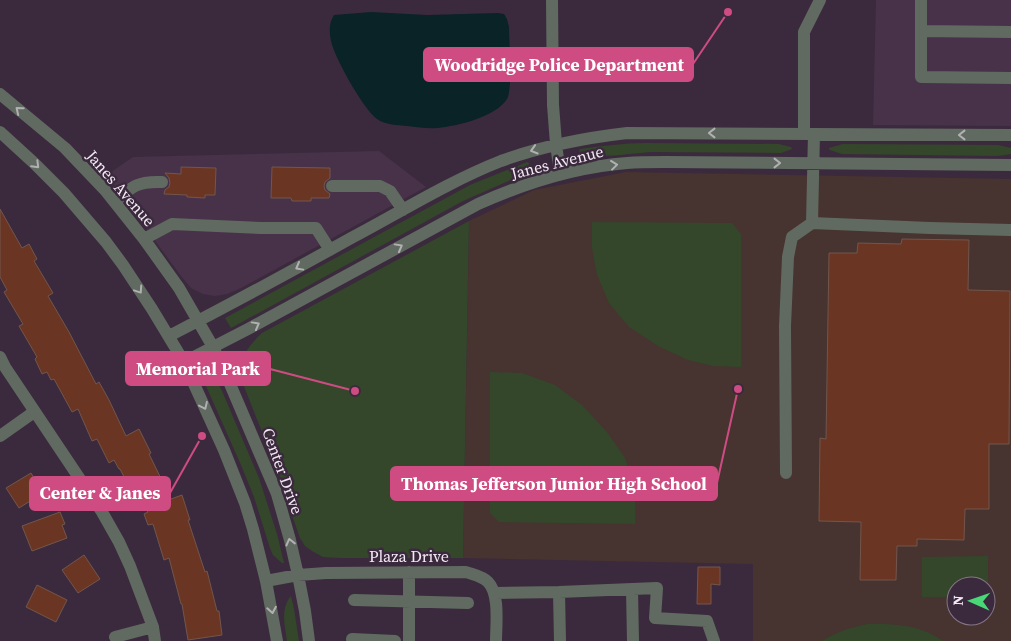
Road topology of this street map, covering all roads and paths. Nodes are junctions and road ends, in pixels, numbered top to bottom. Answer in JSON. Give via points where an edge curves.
{"nodes":[{"id":1,"x":553,"y":0,"type":"edge"},
{"id":2,"x":820,"y":0,"type":"edge"},
{"id":3,"x":921,"y":0,"type":"edge"},
{"id":4,"x":921,"y":31,"type":"junction"},
{"id":5,"x":1011,"y":32,"type":"edge"},
{"id":6,"x":1011,"y":78,"type":"edge"},
{"id":7,"x":0,"y":94,"type":"edge"},
{"id":8,"x":0,"y":132,"type":"edge"},
{"id":9,"x":809,"y":134,"type":"junction"},
{"id":10,"x":1011,"y":135,"type":"edge"},
{"id":11,"x":556,"y":144,"type":"junction"},
{"id":12,"x":814,"y":164,"type":"junction"},
{"id":13,"x":1011,"y":166,"type":"edge"},
{"id":14,"x":560,"y":174,"type":"junction"},
{"id":15,"x":162,"y":182,"type":"dead end"},
{"id":16,"x":332,"y":186,"type":"dead end"},
{"id":17,"x":115,"y":202,"type":"junction"},
{"id":18,"x":403,"y":210,"type":"junction"},
{"id":19,"x":812,"y":222,"type":"junction"},
{"id":20,"x":1011,"y":230,"type":"edge"},
{"id":21,"x":144,"y":239,"type":"junction"},
{"id":22,"x":330,"y":250,"type":"junction"},
{"id":23,"x":198,"y":321,"type":"junction"},
{"id":24,"x":169,"y":336,"type":"junction"},
{"id":25,"x":213,"y":347,"type":"junction"},
{"id":26,"x":0,"y":357,"type":"edge"},
{"id":27,"x":184,"y":362,"type":"junction"},
{"id":28,"x":34,"y":412,"type":"junction"},
{"id":29,"x":0,"y":436,"type":"edge"},
{"id":30,"x":786,"y":473,"type":"dead end"},
{"id":31,"x":410,"y":572,"type":"junction"},
{"id":32,"x":298,"y":575,"type":"junction"},
{"id":33,"x":266,"y":581,"type":"junction"},
{"id":34,"x":632,"y":589,"type":"junction"},
{"id":35,"x":559,"y":592,"type":"junction"},
{"id":36,"x":494,"y":593,"type":"junction"},
{"id":37,"x":354,"y":600,"type":"dead end"},
{"id":38,"x":409,"y":602,"type":"junction"},
{"id":39,"x":468,"y":603,"type":"dead end"},
{"id":40,"x":153,"y":627,"type":"junction"},
{"id":41,"x":115,"y":637,"type":"dead end"},
{"id":42,"x":352,"y":638,"type":"dead end"},
{"id":43,"x":155,"y":641,"type":"edge"},
{"id":44,"x":277,"y":641,"type":"edge"},
{"id":45,"x":310,"y":641,"type":"edge"},
{"id":46,"x":396,"y":641,"type":"edge"},
{"id":47,"x":409,"y":641,"type":"edge"},
{"id":48,"x":496,"y":641,"type":"edge"},
{"id":49,"x":560,"y":641,"type":"edge"},
{"id":50,"x":633,"y":641,"type":"edge"},
{"id":51,"x":714,"y":641,"type":"edge"}],
"edges":[{"from":1,"to":11,"type":"street"},
{"from":2,"to":9,"type":"street","via":[[804,32]]},
{"from":3,"to":4,"type":"street"},
{"from":4,"to":5,"type":"street"},
{"from":4,"to":6,"type":"street","via":[[921,76]]},
{"from":17,"to":7,"type":"street","name":"Janes Avenue","one_way":true,"via":[[65,148]]},
{"from":8,"to":24,"type":"street","one_way":true,"via":[[64,193],[100,236]]},
{"from":10,"to":9,"type":"street","name":"Janes Avenue","one_way":true},
{"from":9,"to":11,"type":"street","name":"Janes Avenue","one_way":true,"via":[[627,133]]},
{"from":9,"to":12,"type":"street"},
{"from":11,"to":14,"type":"street"},
{"from":11,"to":18,"type":"street","name":"Janes Avenue","one_way":true,"via":[[480,170]]},
{"from":12,"to":13,"type":"street","name":"Janes Avenue"},
{"from":14,"to":12,"type":"street","name":"Janes Avenue","one_way":true,"via":[[627,163]]},
{"from":12,"to":19,"type":"street"},
{"from":25,"to":14,"type":"street","name":"Janes Avenue","one_way":true,"via":[[478,204]]},
{"from":15,"to":17,"type":"street","via":[[147,181],[137,185]]},
{"from":16,"to":18,"type":"street","via":[[380,186],[390,191]]},
{"from":17,"to":21,"type":"street","name":"Janes Avenue"},
{"from":18,"to":22,"type":"street","name":"Janes Avenue"},
{"from":19,"to":20,"type":"street"},
{"from":19,"to":30,"type":"street","via":[[792,237],[788,257]]},
{"from":21,"to":22,"type":"street","via":[[172,224],[316,228]]},
{"from":21,"to":23,"type":"street","name":"Janes Avenue"},
{"from":22,"to":23,"type":"street","name":"Janes Avenue","one_way":true},
{"from":23,"to":24,"type":"street","name":"Janes Avenue"},
{"from":23,"to":25,"type":"street","name":"Center Drive"},
{"from":24,"to":27,"type":"street"},
{"from":25,"to":27,"type":"street","name":"Janes Avenue"},
{"from":32,"to":25,"type":"street","name":"Center Drive","one_way":true,"via":[[277,494]]},
{"from":26,"to":28,"type":"street"},
{"from":27,"to":33,"type":"street","one_way":true,"via":[[237,482]]},
{"from":28,"to":29,"type":"street"},
{"from":28,"to":40,"type":"street","via":[[119,542]]},
{"from":31,"to":32,"type":"street","name":"Plaza Drive"},
{"from":31,"to":36,"type":"street","name":"Plaza Drive","via":[[466,572],[489,583]]},
{"from":31,"to":38,"type":"street"},
{"from":32,"to":33,"type":"street","name":"Plaza Drive"},
{"from":32,"to":45,"type":"street","name":"Center Drive"},
{"from":33,"to":44,"type":"street","one_way":true},
{"from":34,"to":35,"type":"street"},
{"from":34,"to":50,"type":"street"},
{"from":34,"to":51,"type":"street","via":[[657,588],[655,618],[707,621]]},
{"from":35,"to":36,"type":"street"},
{"from":35,"to":49,"type":"street"},
{"from":36,"to":48,"type":"street"},
{"from":37,"to":38,"type":"street"},
{"from":38,"to":39,"type":"street"},
{"from":38,"to":47,"type":"street"},
{"from":40,"to":41,"type":"street"},
{"from":40,"to":43,"type":"street"},
{"from":42,"to":46,"type":"street"}]}
